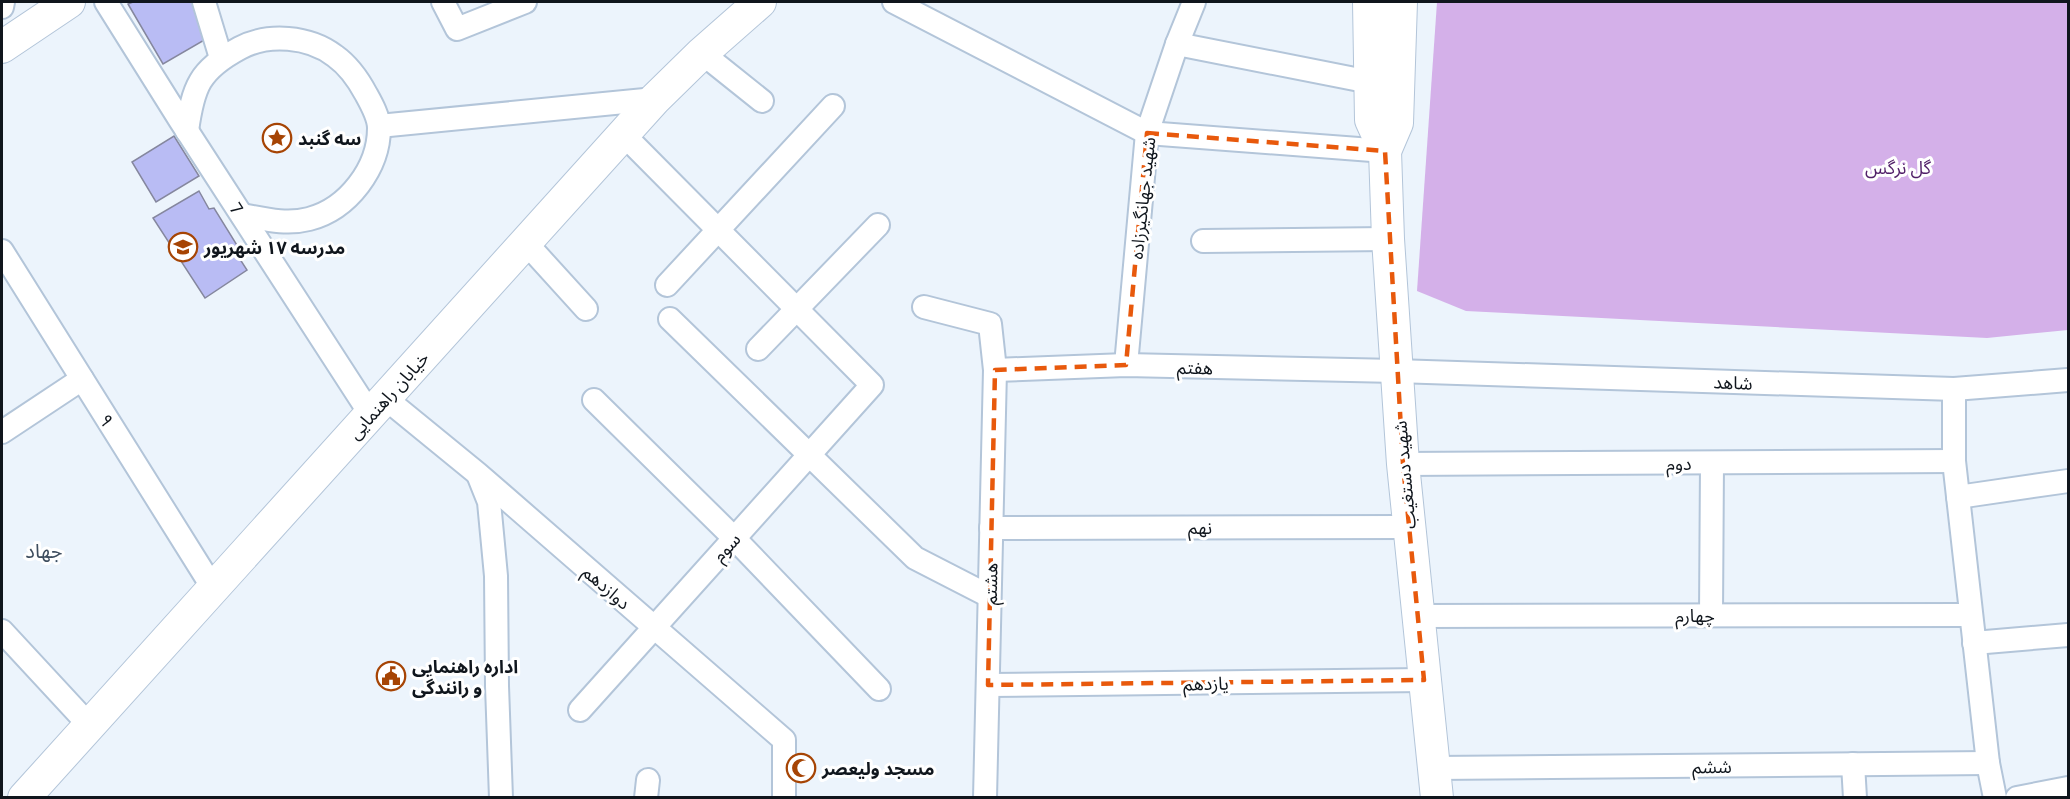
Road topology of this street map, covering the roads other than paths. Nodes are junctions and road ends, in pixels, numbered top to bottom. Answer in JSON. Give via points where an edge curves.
{"nodes":[{"id":1,"x":3,"y":2,"type":"edge"},
{"id":2,"x":69,"y":2,"type":"edge"},
{"id":3,"x":106,"y":2,"type":"edge"},
{"id":4,"x":204,"y":2,"type":"edge"},
{"id":5,"x":443,"y":2,"type":"edge"},
{"id":6,"x":525,"y":2,"type":"edge"},
{"id":7,"x":894,"y":2,"type":"edge"},
{"id":8,"x":1194,"y":2,"type":"edge"},
{"id":9,"x":1369,"y":2,"type":"edge"},
{"id":10,"x":1401,"y":2,"type":"edge"},
{"id":11,"x":747,"y":6,"type":"edge"},
{"id":12,"x":2,"y":7,"type":"edge"},
{"id":13,"x":1177,"y":44,"type":"junction"},
{"id":14,"x":2,"y":47,"type":"edge"},
{"id":15,"x":702,"y":53,"type":"junction"},
{"id":16,"x":221,"y":58,"type":"junction"},
{"id":17,"x":1370,"y":82,"type":"junction"},
{"id":18,"x":655,"y":99,"type":"junction"},
{"id":19,"x":762,"y":101,"type":"dead end"},
{"id":20,"x":833,"y":106,"type":"dead end"},
{"id":21,"x":379,"y":126,"type":"junction"},
{"id":22,"x":187,"y":131,"type":"junction"},
{"id":23,"x":1147,"y":133,"type":"junction"},
{"id":24,"x":623,"y":134,"type":"junction"},
{"id":25,"x":1385,"y":151,"type":"junction"},
{"id":26,"x":242,"y":215,"type":"junction"},
{"id":27,"x":878,"y":225,"type":"dead end"},
{"id":28,"x":717,"y":229,"type":"junction"},
{"id":29,"x":1388,"y":238,"type":"junction"},
{"id":30,"x":1203,"y":241,"type":"dead end"},
{"id":31,"x":526,"y":243,"type":"junction"},
{"id":32,"x":3,"y":257,"type":"edge"},
{"id":33,"x":667,"y":285,"type":"dead end"},
{"id":34,"x":924,"y":307,"type":"dead end"},
{"id":35,"x":796,"y":308,"type":"junction"},
{"id":36,"x":586,"y":309,"type":"dead end"},
{"id":37,"x":670,"y":319,"type":"dead end"},
{"id":38,"x":758,"y":349,"type":"dead end"},
{"id":39,"x":1126,"y":365,"type":"junction"},
{"id":40,"x":994,"y":370,"type":"junction"},
{"id":41,"x":1396,"y":370,"type":"junction"},
{"id":42,"x":82,"y":379,"type":"junction"},
{"id":43,"x":2068,"y":380,"type":"edge"},
{"id":44,"x":1954,"y":389,"type":"junction"},
{"id":45,"x":594,"y":400,"type":"dead end"},
{"id":46,"x":378,"y":406,"type":"junction"},
{"id":47,"x":2,"y":432,"type":"edge"},
{"id":48,"x":810,"y":454,"type":"junction"},
{"id":49,"x":1954,"y":461,"type":"junction"},
{"id":50,"x":1712,"y":463,"type":"junction"},
{"id":51,"x":1403,"y":464,"type":"junction"},
{"id":52,"x":478,"y":474,"type":"junction"},
{"id":53,"x":2068,"y":481,"type":"edge"},
{"id":54,"x":1958,"y":497,"type":"junction"},
{"id":55,"x":1408,"y":526,"type":"junction"},
{"id":56,"x":991,"y":528,"type":"junction"},
{"id":57,"x":734,"y":538,"type":"junction"},
{"id":58,"x":213,"y":588,"type":"junction"},
{"id":59,"x":989,"y":596,"type":"junction"},
{"id":60,"x":1711,"y":615,"type":"junction"},
{"id":61,"x":1970,"y":615,"type":"junction"},
{"id":62,"x":1419,"y":616,"type":"junction"},
{"id":63,"x":654,"y":628,"type":"junction"},
{"id":64,"x":2,"y":631,"type":"edge"},
{"id":65,"x":2068,"y":635,"type":"edge"},
{"id":66,"x":1974,"y":644,"type":"junction"},
{"id":67,"x":1424,"y":680,"type":"junction"},
{"id":68,"x":988,"y":686,"type":"junction"},
{"id":69,"x":879,"y":689,"type":"dead end"},
{"id":70,"x":580,"y":710,"type":"dead end"},
{"id":71,"x":90,"y":726,"type":"junction"},
{"id":72,"x":1988,"y":763,"type":"junction"},
{"id":73,"x":1853,"y":764,"type":"junction"},
{"id":74,"x":1436,"y":783,"type":"edge"},
{"id":75,"x":2068,"y":788,"type":"edge"},
{"id":76,"x":24,"y":798,"type":"edge"},
{"id":77,"x":501,"y":798,"type":"edge"},
{"id":78,"x":784,"y":798,"type":"edge"},
{"id":79,"x":985,"y":798,"type":"edge"},
{"id":80,"x":1855,"y":798,"type":"edge"},
{"id":81,"x":1995,"y":798,"type":"edge"},
{"id":82,"x":2017,"y":798,"type":"edge"}],
"edges":[{"from":1,"to":12,"type":"street"},
{"from":2,"to":14,"type":"main road"},
{"from":3,"to":22,"type":"street","name":"7"},
{"from":4,"to":16,"type":"street"},
{"from":5,"to":6,"type":"street","via":[[457,29]]},
{"from":7,"to":23,"type":"street"},
{"from":8,"to":13,"type":"street","name":"شهید جهانگیرزاده"},
{"from":9,"to":17,"type":"main road"},
{"from":10,"to":25,"type":"main road","via":[[1397,123]]},
{"from":11,"to":15,"type":"main road","name":"خیابان راهنمایی"},
{"from":13,"to":17,"type":"street"},
{"from":13,"to":23,"type":"street","name":"شهید جهانگیرزاده"},
{"from":15,"to":18,"type":"main road","name":"خیابان راهنمایی"},
{"from":15,"to":19,"type":"street"},
{"from":16,"to":21,"type":"street","via":[[248,44],[277,38],[307,42],[334,55],[356,76]]},
{"from":16,"to":22,"type":"street","via":[[192,97]]},
{"from":17,"to":25,"type":"main road","via":[[1371,120]]},
{"from":18,"to":21,"type":"street"},
{"from":18,"to":24,"type":"main road","name":"خیابان راهنمایی"},
{"from":20,"to":28,"type":"street"},
{"from":21,"to":26,"type":"street","via":[[374,157],[360,184],[338,206],[310,219],[279,222]]},
{"from":22,"to":26,"type":"street","name":"7"},
{"from":23,"to":25,"type":"street"},
{"from":23,"to":39,"type":"street","name":"شهید جهانگیرزاده"},
{"from":24,"to":28,"type":"street"},
{"from":24,"to":31,"type":"main road","name":"خیابان راهنمایی"},
{"from":25,"to":29,"type":"main road","name":"شهید دستغیب"},
{"from":26,"to":46,"type":"street","name":"7"},
{"from":27,"to":35,"type":"street"},
{"from":28,"to":33,"type":"street"},
{"from":28,"to":35,"type":"street"},
{"from":29,"to":30,"type":"street"},
{"from":29,"to":41,"type":"main road","name":"شهید دستغیب"},
{"from":31,"to":36,"type":"street"},
{"from":31,"to":46,"type":"main road","name":"خیابان راهنمایی"},
{"from":32,"to":42,"type":"street","name":"۹"},
{"from":34,"to":40,"type":"street","name":"هشتم","via":[[990,324]]},
{"from":35,"to":38,"type":"street"},
{"from":35,"to":48,"type":"street","name":"سوم","via":[[872,385]]},
{"from":37,"to":48,"type":"street"},
{"from":39,"to":40,"type":"street","name":"هفتم"},
{"from":39,"to":41,"type":"street","name":"هفتم"},
{"from":40,"to":56,"type":"street","name":"هشتم"},
{"from":41,"to":44,"type":"street","name":"شاهد"},
{"from":41,"to":51,"type":"main road","name":"شهید دستغیب"},
{"from":42,"to":47,"type":"street"},
{"from":42,"to":58,"type":"street","name":"۹"},
{"from":43,"to":44,"type":"street","name":"شاهد"},
{"from":44,"to":49,"type":"street"},
{"from":45,"to":57,"type":"street"},
{"from":46,"to":52,"type":"street","name":"دوازدهم"},
{"from":46,"to":58,"type":"main road","name":"خیابان راهنمایی"},
{"from":48,"to":57,"type":"street","name":"سوم"},
{"from":48,"to":59,"type":"street","via":[[915,558]]},
{"from":49,"to":50,"type":"street","name":"دوم"},
{"from":49,"to":54,"type":"street"},
{"from":50,"to":51,"type":"street","name":"دوم"},
{"from":50,"to":60,"type":"street"},
{"from":51,"to":55,"type":"main road","name":"شهید دستغیب"},
{"from":52,"to":63,"type":"street","name":"دوازدهم"},
{"from":52,"to":77,"type":"street","via":[[489,502],[496,576]]},
{"from":53,"to":54,"type":"street"},
{"from":54,"to":61,"type":"street"},
{"from":55,"to":56,"type":"street","name":"نهم"},
{"from":55,"to":62,"type":"main road","name":"شهید دستغیب"},
{"from":56,"to":59,"type":"street","name":"هشتم"},
{"from":57,"to":63,"type":"street","name":"سوم"},
{"from":57,"to":69,"type":"street"},
{"from":58,"to":71,"type":"main road","name":"خیابان راهنمایی"},
{"from":59,"to":68,"type":"street","name":"هشتم"},
{"from":60,"to":61,"type":"street","name":"چهارم"},
{"from":60,"to":62,"type":"street","name":"چهارم"},
{"from":61,"to":66,"type":"street"},
{"from":62,"to":67,"type":"main road","name":"شهید دستغیب"},
{"from":63,"to":70,"type":"street","name":"سوم"},
{"from":63,"to":78,"type":"street","name":"دوازدهم","via":[[784,740]]},
{"from":64,"to":71,"type":"street"},
{"from":65,"to":66,"type":"street"},
{"from":66,"to":72,"type":"street"},
{"from":67,"to":68,"type":"street","name":"یازدهم"},
{"from":67,"to":74,"type":"main road","name":"شهید دستغیب"},
{"from":68,"to":79,"type":"street","name":"هشتم"},
{"from":71,"to":76,"type":"main road","name":"خیابان راهنمایی"},
{"from":72,"to":73,"type":"street","name":"ششم"},
{"from":72,"to":81,"type":"street"},
{"from":73,"to":74,"type":"street","name":"ششم"},
{"from":73,"to":80,"type":"street"},
{"from":75,"to":82,"type":"street"}]}
